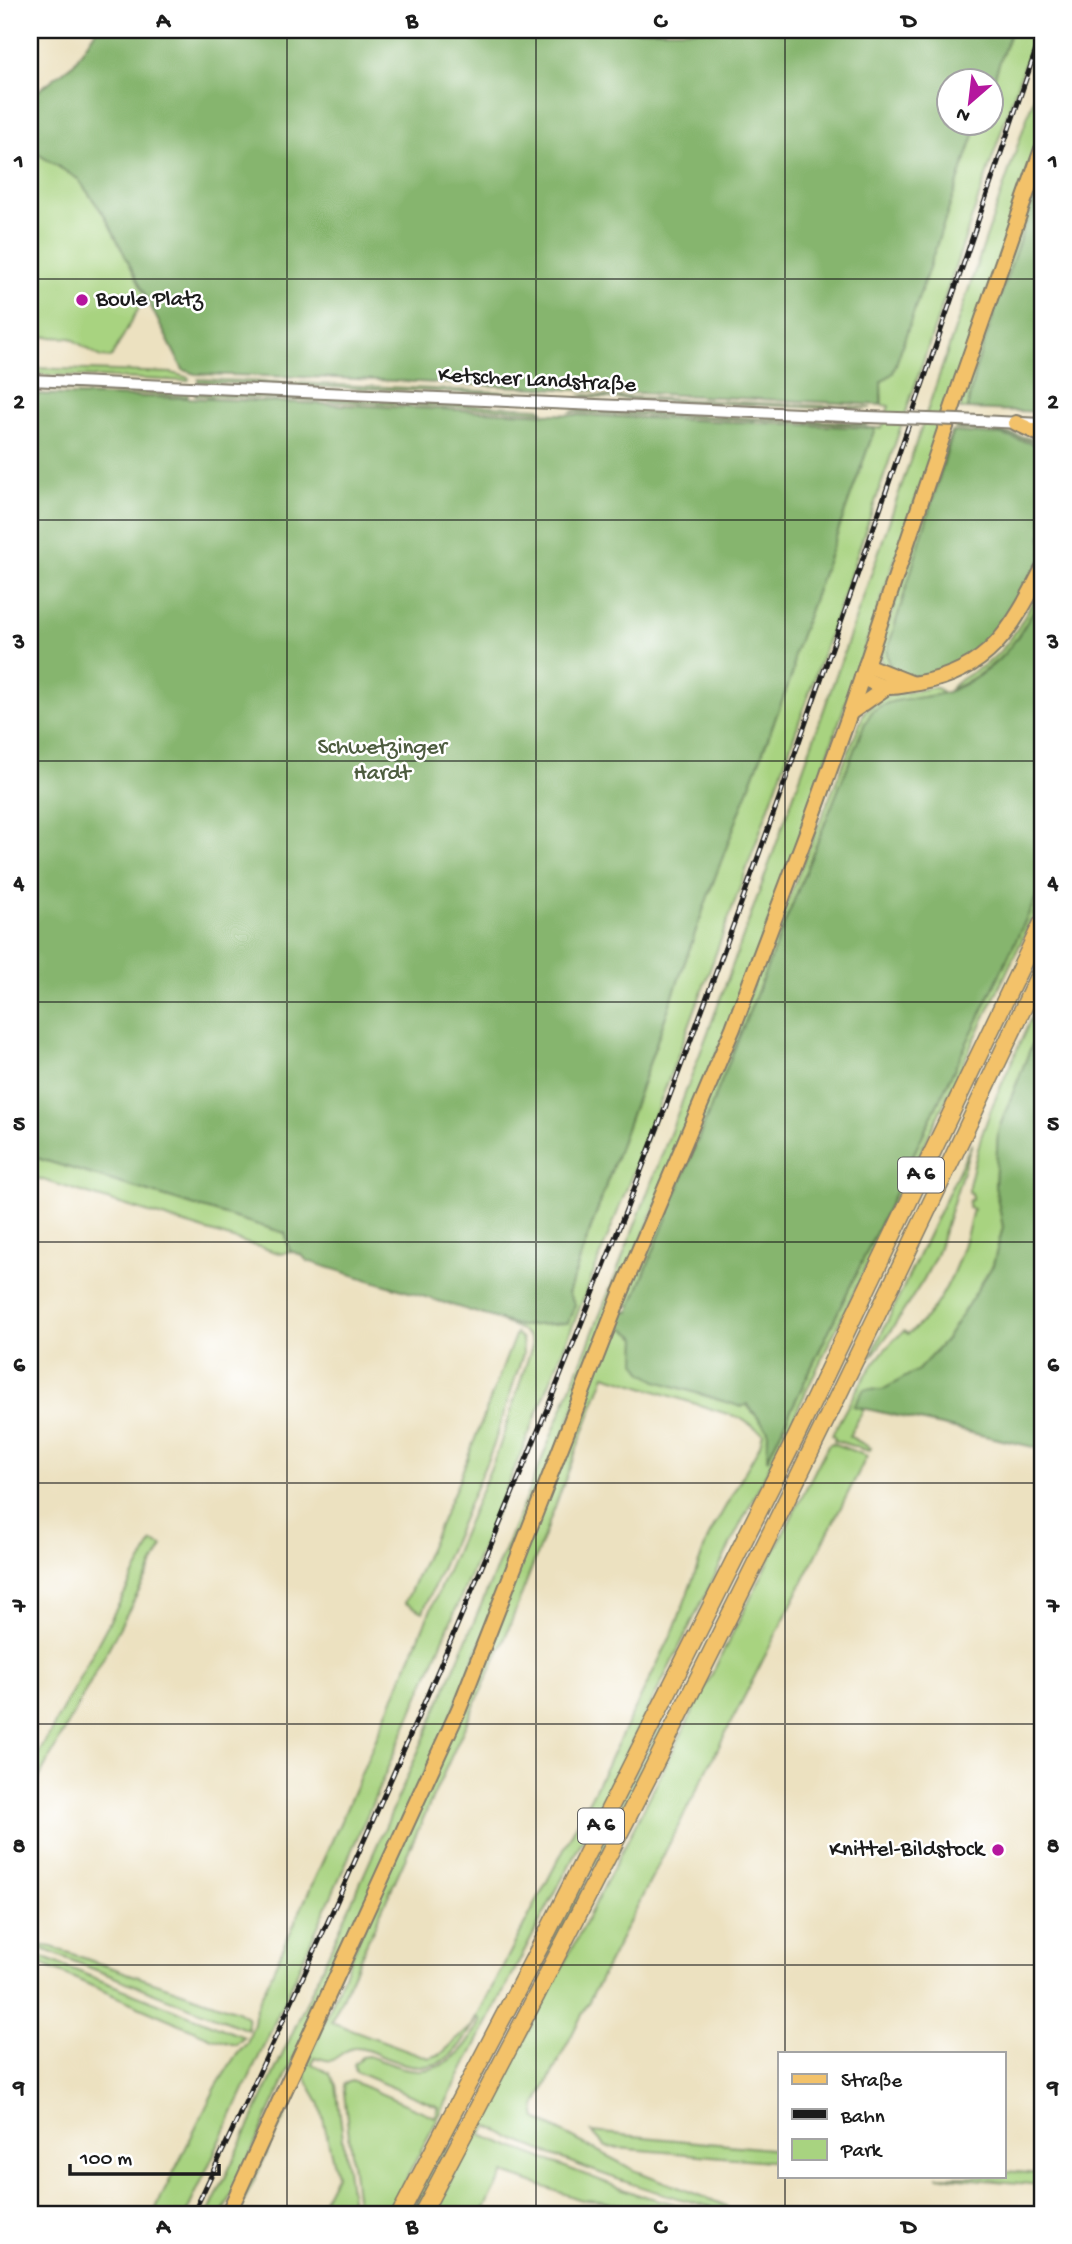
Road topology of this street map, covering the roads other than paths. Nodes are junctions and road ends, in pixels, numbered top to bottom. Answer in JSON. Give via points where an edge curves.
{"nodes":[{"id":1,"x":1042,"y":149,"type":"edge"},
{"id":2,"x":30,"y":380,"type":"edge"},
{"id":3,"x":1016,"y":423,"type":"junction"},
{"id":4,"x":1042,"y":424,"type":"edge"},
{"id":5,"x":1042,"y":435,"type":"edge"},
{"id":6,"x":1042,"y":570,"type":"edge"},
{"id":7,"x":864,"y":671,"type":"junction"},
{"id":8,"x":913,"y":684,"type":"junction"},
{"id":9,"x":884,"y":689,"type":"junction"},
{"id":10,"x":850,"y":713,"type":"junction"},
{"id":11,"x":1042,"y":923,"type":"edge"},
{"id":12,"x":1042,"y":968,"type":"edge"},
{"id":13,"x":228,"y":2214,"type":"edge"},
{"id":14,"x":400,"y":2214,"type":"edge"},
{"id":15,"x":422,"y":2214,"type":"edge"}],
"edges":[{"from":1,"to":7,"type":"main road"},
{"from":2,"to":3,"type":"street","name":"Ketscher Landstraße","bridge":true},
{"from":3,"to":4,"type":"street","name":"Ketscher Landstraße"},
{"from":3,"to":5,"type":"main road"},
{"from":6,"to":8,"type":"main road","via":[[1015,621],[986,655],[955,673]]},
{"from":7,"to":8,"type":"main road"},
{"from":7,"to":9,"type":"main road"},
{"from":7,"to":10,"type":"main road"},
{"from":8,"to":9,"type":"main road"},
{"from":9,"to":10,"type":"main road"},
{"from":10,"to":13,"type":"main road","via":[[746,994],[621,1293],[459,1709]]},
{"from":11,"to":14,"type":"highway","number":"A 6","via":[[799,1431]]},
{"from":12,"to":15,"type":"highway","number":"A 6","via":[[818,1437],[636,1803]]}]}
